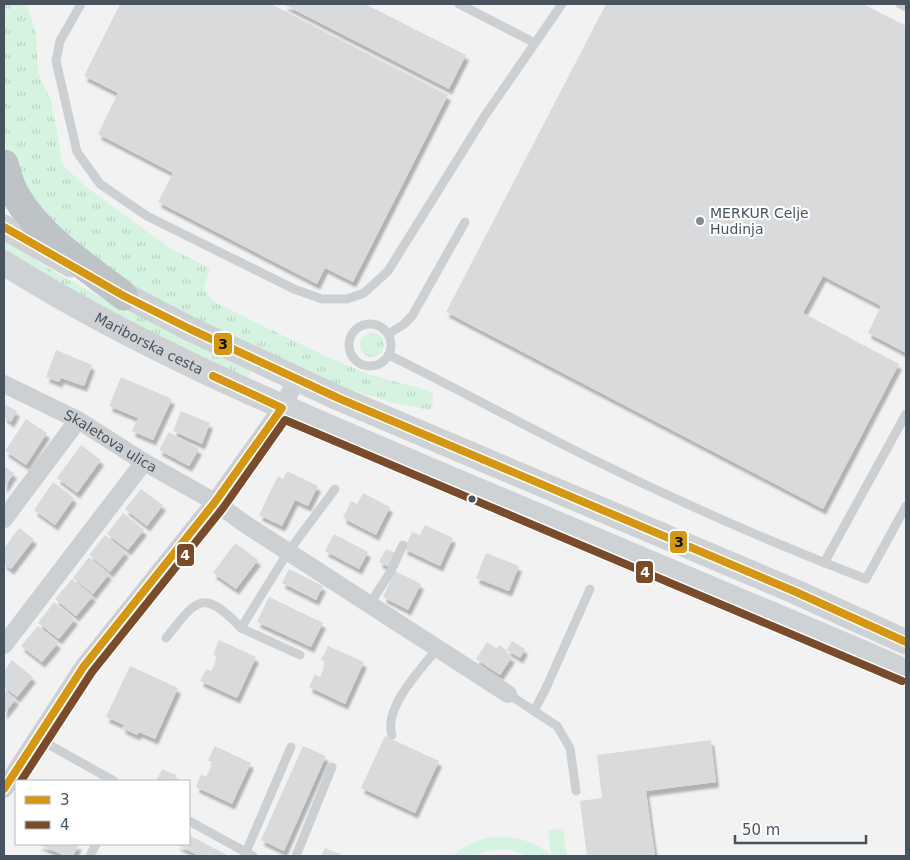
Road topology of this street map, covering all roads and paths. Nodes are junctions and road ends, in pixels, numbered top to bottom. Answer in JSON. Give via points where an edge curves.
{"nodes":[{"id":1,"x":81,"y":4,"type":"edge"},
{"id":2,"x":459,"y":4,"type":"edge"},
{"id":3,"x":562,"y":4,"type":"edge"},
{"id":4,"x":900,"y":4,"type":"edge"},
{"id":5,"x":906,"y":7,"type":"edge"},
{"id":6,"x":535,"y":43,"type":"junction"},
{"id":7,"x":4,"y":164,"type":"edge"},
{"id":8,"x":465,"y":222,"type":"dead end"},
{"id":9,"x":4,"y":227,"type":"edge"},
{"id":10,"x":4,"y":263,"type":"edge"},
{"id":11,"x":124,"y":296,"type":"junction"},
{"id":12,"x":388,"y":334,"type":"junction"},
{"id":13,"x":389,"y":355,"type":"junction"},
{"id":14,"x":298,"y":379,"type":"junction"},
{"id":15,"x":4,"y":384,"type":"edge"},
{"id":16,"x":282,"y":408,"type":"junction"},
{"id":17,"x":906,"y":414,"type":"edge"},
{"id":18,"x":78,"y":420,"type":"junction"},
{"id":19,"x":144,"y":462,"type":"junction"},
{"id":20,"x":335,"y":489,"type":"dead end"},
{"id":21,"x":215,"y":502,"type":"junction"},
{"id":22,"x":906,"y":506,"type":"edge"},
{"id":23,"x":4,"y":520,"type":"edge"},
{"id":24,"x":403,"y":545,"type":"dead end"},
{"id":25,"x":288,"y":552,"type":"junction"},
{"id":26,"x":824,"y":563,"type":"junction"},
{"id":27,"x":590,"y":589,"type":"dead end"},
{"id":28,"x":369,"y":605,"type":"junction"},
{"id":29,"x":241,"y":628,"type":"junction"},
{"id":30,"x":166,"y":638,"type":"dead end"},
{"id":31,"x":906,"y":642,"type":"edge"},
{"id":32,"x":4,"y":645,"type":"edge"},
{"id":33,"x":437,"y":649,"type":"junction"},
{"id":34,"x":300,"y":655,"type":"dead end"},
{"id":35,"x":906,"y":672,"type":"edge"},
{"id":36,"x":508,"y":694,"type":"joint"},
{"id":37,"x":534,"y":711,"type":"junction"},
{"id":38,"x":392,"y":735,"type":"dead end"},
{"id":39,"x":37,"y":738,"type":"junction"},
{"id":40,"x":291,"y":747,"type":"dead end"},
{"id":41,"x":332,"y":768,"type":"dead end"},
{"id":42,"x":112,"y":780,"type":"edge"},
{"id":43,"x":4,"y":789,"type":"edge"},
{"id":44,"x":576,"y":791,"type":"dead end"},
{"id":45,"x":190,"y":822,"type":"edge"},
{"id":46,"x":249,"y":854,"type":"edge"},
{"id":47,"x":296,"y":856,"type":"edge"}],
"edges":[{"from":1,"to":6,"type":"lane","via":[[60,41],[56,61],[77,152],[100,184],[147,216],[294,289],[322,299],[346,299],[364,293],[388,271],[484,117]]},
{"from":2,"to":6,"type":"lane"},
{"from":3,"to":6,"type":"lane"},
{"from":4,"to":5,"type":"lane"},
{"from":7,"to":11,"type":"highway","via":[[15,194],[30,218],[50,238]]},
{"from":8,"to":12,"type":"lane","via":[[412,316]]},
{"from":9,"to":11,"type":"main road"},
{"from":10,"to":16,"type":"main road","name":"Mariborska cesta","via":[[102,320]]},
{"from":11,"to":14,"type":"main road"},
{"from":12,"to":13,"type":"lane","via":[[391,344]]},
{"from":12,"to":13,"type":"lane","via":[[380,326],[368,324],[356,329],[349,340],[350,352],[357,362],[369,366],[380,364]]},
{"from":13,"to":26,"type":"lane","via":[[612,468]]},
{"from":14,"to":16,"type":"street"},
{"from":14,"to":31,"type":"main road"},
{"from":15,"to":18,"type":"street","name":"Skaletova ulica"},
{"from":16,"to":21,"type":"street"},
{"from":16,"to":35,"type":"main road","name":"Mariborska cesta"},
{"from":17,"to":26,"type":"lane"},
{"from":18,"to":19,"type":"street","name":"Skaletova ulica"},
{"from":18,"to":23,"type":"street"},
{"from":19,"to":21,"type":"street","name":"Skaletova ulica"},
{"from":19,"to":32,"type":"street"},
{"from":20,"to":25,"type":"lane"},
{"from":21,"to":25,"type":"street","name":"Skaletova ulica"},
{"from":21,"to":39,"type":"street","via":[[84,666]]},
{"from":22,"to":26,"type":"lane","via":[[866,579]]},
{"from":24,"to":28,"type":"lane","via":[[391,572]]},
{"from":25,"to":28,"type":"street","name":"Skaletova ulica"},
{"from":25,"to":29,"type":"lane"},
{"from":27,"to":37,"type":"lane"},
{"from":28,"to":33,"type":"street","name":"Skaletova ulica"},
{"from":29,"to":30,"type":"lane","via":[[219,608],[200,602],[192,606]]},
{"from":29,"to":34,"type":"lane"},
{"from":33,"to":36,"type":"street","name":"Skaletova ulica"},
{"from":33,"to":38,"type":"lane","via":[[403,692],[392,719]]},
{"from":36,"to":37,"type":"lane"},
{"from":37,"to":44,"type":"lane","via":[[557,726],[570,748]]},
{"from":39,"to":42,"type":"lane"},
{"from":39,"to":43,"type":"street"},
{"from":40,"to":46,"type":"lane"},
{"from":41,"to":47,"type":"lane"},
{"from":45,"to":46,"type":"lane"}]}
